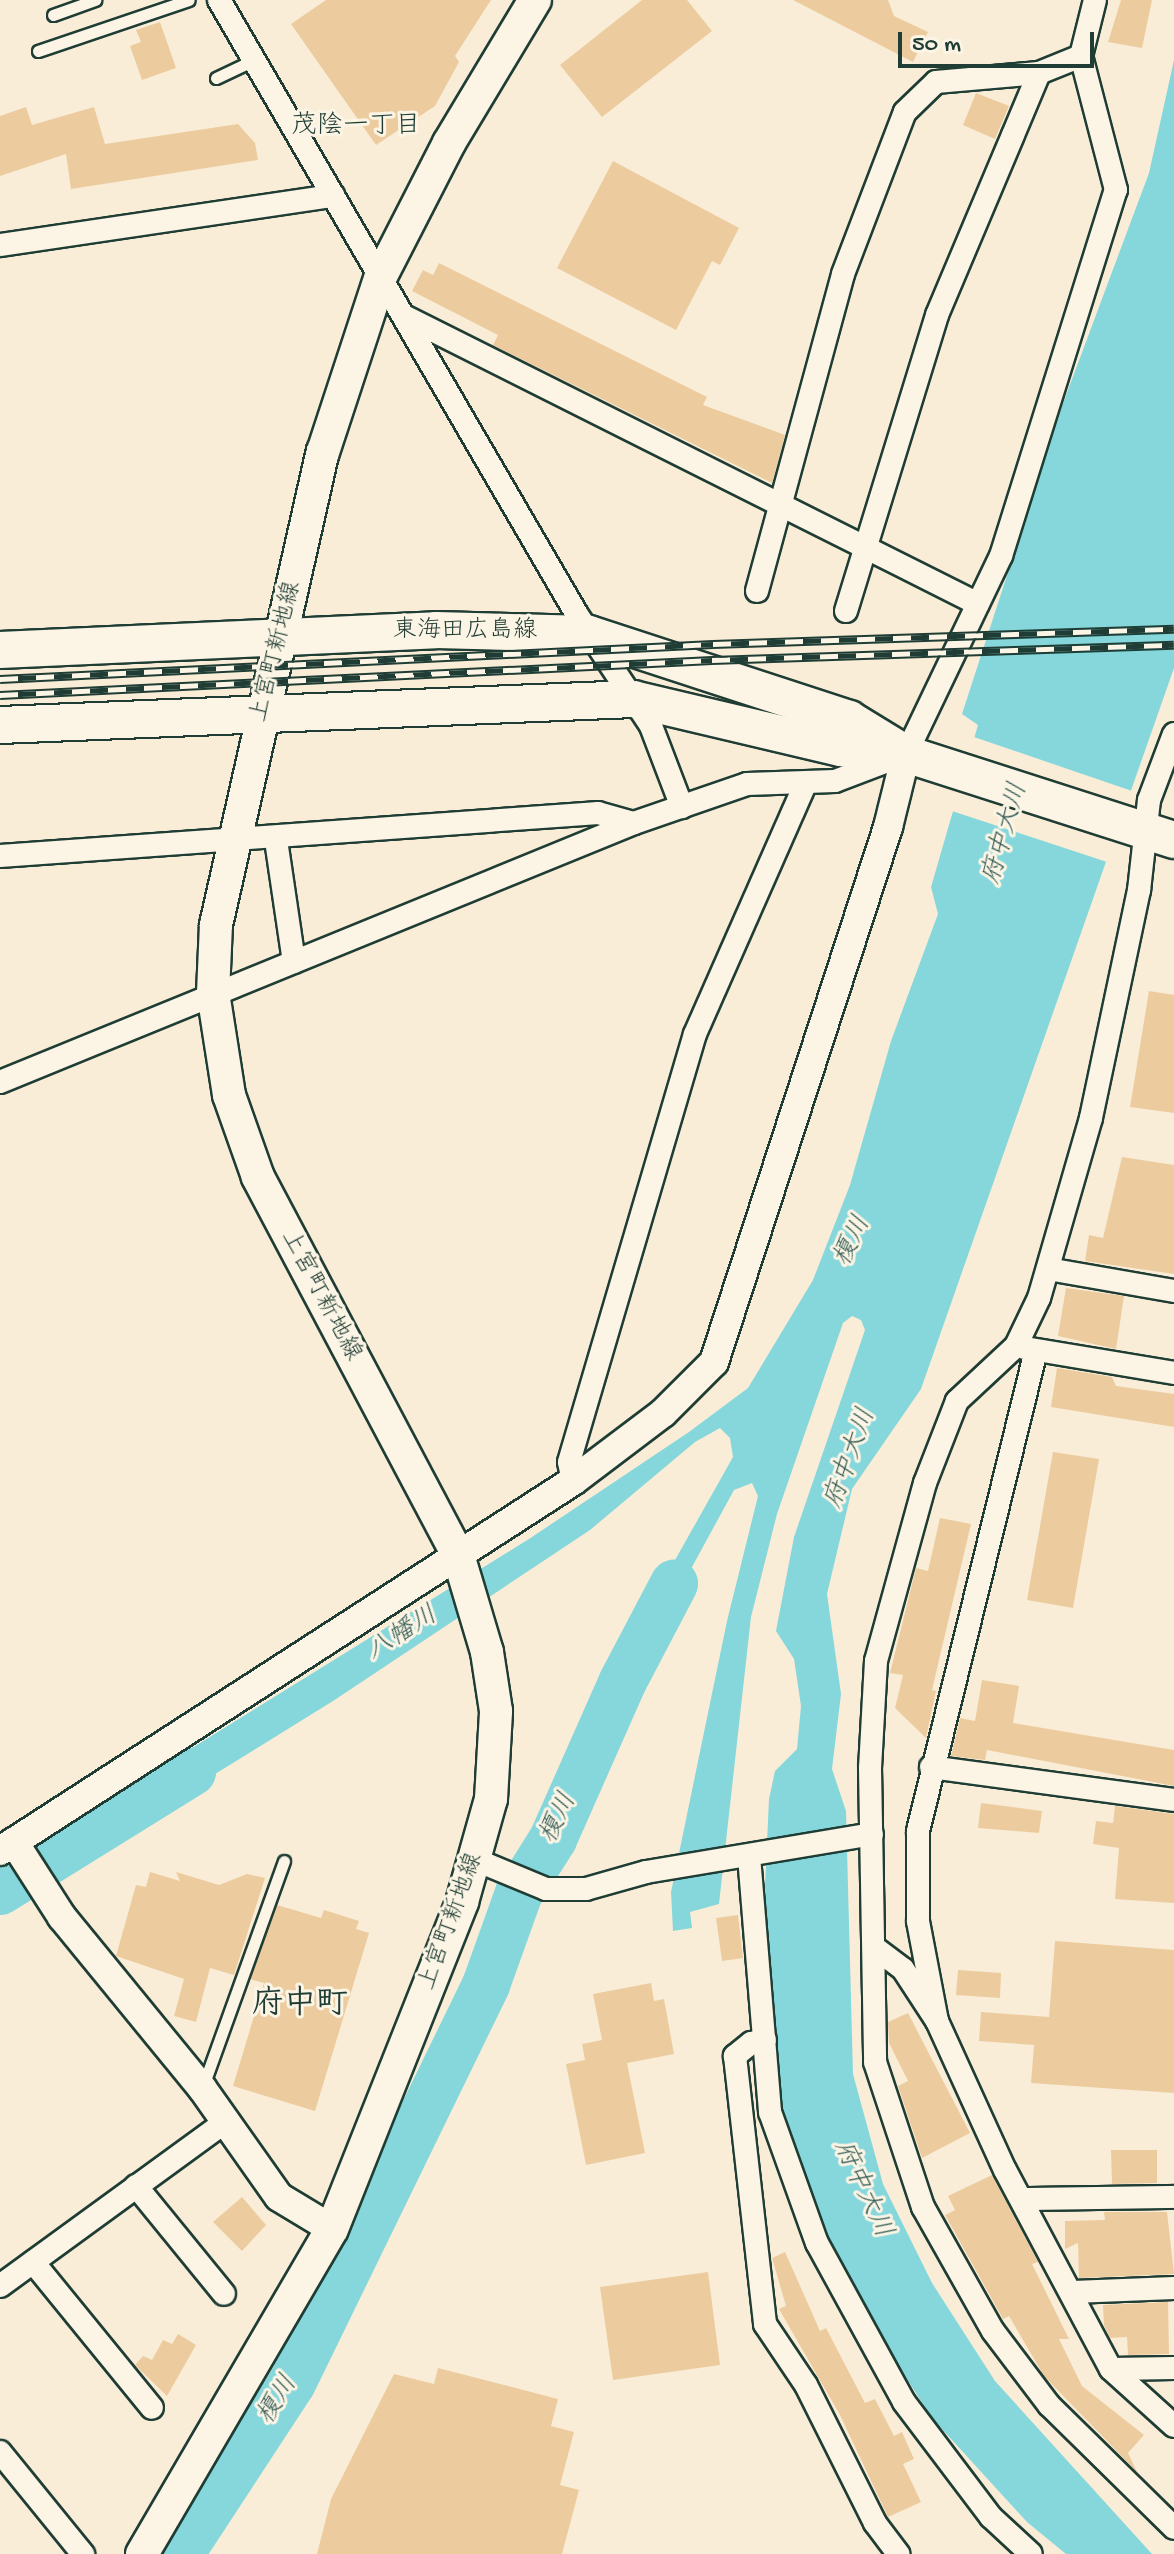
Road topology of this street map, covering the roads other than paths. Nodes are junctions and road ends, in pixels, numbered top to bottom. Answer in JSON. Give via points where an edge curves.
{"nodes":[{"id":1,"x":95,"y":0,"type":"edge"},
{"id":2,"x":189,"y":0,"type":"edge"},
{"id":3,"x":219,"y":0,"type":"edge"},
{"id":4,"x":535,"y":0,"type":"edge"},
{"id":5,"x":1095,"y":0,"type":"edge"},
{"id":6,"x":53,"y":15,"type":"dead end"},
{"id":7,"x":38,"y":51,"type":"dead end"},
{"id":8,"x":1081,"y":56,"type":"junction"},
{"id":9,"x":254,"y":60,"type":"junction"},
{"id":10,"x":1039,"y":73,"type":"junction"},
{"id":11,"x":216,"y":78,"type":"dead end"},
{"id":12,"x":333,"y":196,"type":"junction"},
{"id":13,"x":0,"y":245,"type":"edge"},
{"id":14,"x":381,"y":276,"type":"junction"},
{"id":15,"x":404,"y":316,"type":"junction"},
{"id":16,"x":782,"y":505,"type":"junction"},
{"id":17,"x":865,"y":547,"type":"junction"},
{"id":18,"x":757,"y":591,"type":"dead end"},
{"id":19,"x":978,"y":604,"type":"junction"},
{"id":20,"x":846,"y":611,"type":"dead end"},
{"id":21,"x":589,"y":634,"type":"junction"},
{"id":22,"x":283,"y":635,"type":"junction"},
{"id":23,"x":0,"y":650,"type":"edge"},
{"id":24,"x":633,"y":699,"type":"junction"},
{"id":25,"x":261,"y":714,"type":"junction"},
{"id":26,"x":0,"y":725,"type":"edge"},
{"id":27,"x":1174,"y":734,"type":"edge"},
{"id":28,"x":906,"y":754,"type":"junction"},
{"id":29,"x":806,"y":782,"type":"junction"},
{"id":30,"x":682,"y":807,"type":"junction"},
{"id":31,"x":634,"y":823,"type":"junction"},
{"id":32,"x":1149,"y":833,"type":"edge"},
{"id":33,"x":276,"y":840,"type":"junction"},
{"id":34,"x":234,"y":841,"type":"junction"},
{"id":35,"x":0,"y":856,"type":"edge"},
{"id":36,"x":294,"y":962,"type":"junction"},
{"id":37,"x":213,"y":993,"type":"junction"},
{"id":38,"x":0,"y":1082,"type":"edge"},
{"id":39,"x":1048,"y":1269,"type":"junction"},
{"id":40,"x":1174,"y":1291,"type":"edge"},
{"id":41,"x":1026,"y":1348,"type":"junction"},
{"id":42,"x":1174,"y":1373,"type":"edge"},
{"id":43,"x":573,"y":1481,"type":"junction"},
{"id":44,"x":461,"y":1565,"type":"junction"},
{"id":45,"x":931,"y":1767,"type":"junction"},
{"id":46,"x":1174,"y":1800,"type":"edge"},
{"id":47,"x":863,"y":1836,"type":"junction"},
{"id":48,"x":7,"y":1846,"type":"edge"},
{"id":49,"x":755,"y":1855,"type":"junction"},
{"id":50,"x":284,"y":1861,"type":"dead end"},
{"id":51,"x":491,"y":1866,"type":"junction"},
{"id":52,"x":875,"y":1948,"type":"junction"},
{"id":53,"x":937,"y":2021,"type":"junction"},
{"id":54,"x":765,"y":2040,"type":"junction"},
{"id":55,"x":202,"y":2088,"type":"junction"},
{"id":56,"x":226,"y":2121,"type":"junction"},
{"id":57,"x":136,"y":2186,"type":"junction"},
{"id":58,"x":1174,"y":2197,"type":"edge"},
{"id":59,"x":1022,"y":2199,"type":"junction"},
{"id":60,"x":332,"y":2229,"type":"junction"},
{"id":61,"x":33,"y":2262,"type":"junction"},
{"id":62,"x":0,"y":2286,"type":"edge"},
{"id":63,"x":1174,"y":2288,"type":"edge"},
{"id":64,"x":1073,"y":2292,"type":"junction"},
{"id":65,"x":224,"y":2294,"type":"dead end"},
{"id":66,"x":1174,"y":2368,"type":"edge"},
{"id":67,"x":1111,"y":2369,"type":"junction"},
{"id":68,"x":152,"y":2408,"type":"dead end"},
{"id":69,"x":1174,"y":2426,"type":"edge"},
{"id":70,"x":0,"y":2452,"type":"edge"},
{"id":71,"x":1174,"y":2528,"type":"edge"},
{"id":72,"x":83,"y":2554,"type":"edge"},
{"id":73,"x":142,"y":2554,"type":"edge"},
{"id":74,"x":898,"y":2554,"type":"edge"},
{"id":75,"x":1031,"y":2554,"type":"edge"}],
"edges":[{"from":1,"to":6,"type":"lane"},
{"from":2,"to":7,"type":"lane"},
{"from":3,"to":9,"type":"street"},
{"from":4,"to":14,"type":"main road","name":"上宮町新地線","via":[[449,143]]},
{"from":5,"to":8,"type":"street"},
{"from":8,"to":10,"type":"street"},
{"from":8,"to":19,"type":"street","via":[[1116,190],[1001,556]]},
{"from":9,"to":11,"type":"lane"},
{"from":9,"to":12,"type":"street"},
{"from":10,"to":16,"type":"street","via":[[936,82],[905,112],[843,274]]},
{"from":10,"to":17,"type":"street","via":[[937,315]]},
{"from":12,"to":13,"type":"street"},
{"from":12,"to":14,"type":"street"},
{"from":14,"to":15,"type":"street"},
{"from":14,"to":22,"type":"main road","name":"上宮町新地線","via":[[323,452]]},
{"from":15,"to":16,"type":"street"},
{"from":15,"to":21,"type":"street"},
{"from":16,"to":17,"type":"street"},
{"from":16,"to":18,"type":"street"},
{"from":17,"to":19,"type":"street"},
{"from":17,"to":20,"type":"street"},
{"from":19,"to":28,"type":"street"},
{"from":21,"to":22,"type":"main road","name":"東海田広島線","via":[[436,630]]},
{"from":21,"to":24,"type":"street"},
{"from":21,"to":28,"type":"main road","name":"東海田広島線","via":[[849,719]]},
{"from":22,"to":23,"type":"main road","name":"東海田広島線"},
{"from":22,"to":25,"type":"main road","name":"上宮町新地線"},
{"from":24,"to":25,"type":"main road","name":"東海田広島線"},
{"from":24,"to":28,"type":"main road","name":"東海田広島線","via":[[841,748]]},
{"from":24,"to":30,"type":"street","via":[[651,726]]},
{"from":25,"to":26,"type":"main road","name":"東海田広島線"},
{"from":25,"to":34,"type":"main road","name":"上宮町新地線"},
{"from":27,"to":32,"type":"street","via":[[1149,800]]},
{"from":28,"to":29,"type":"street","via":[[835,781]]},
{"from":28,"to":32,"type":"main road","name":"東海田広島線"},
{"from":28,"to":43,"type":"street","via":[[888,827],[714,1362],[663,1413]]},
{"from":29,"to":30,"type":"street","via":[[747,784]]},
{"from":29,"to":43,"type":"street","via":[[695,1034],[569,1462]]},
{"from":30,"to":31,"type":"street"},
{"from":31,"to":33,"type":"street","via":[[598,813]]},
{"from":31,"to":36,"type":"street"},
{"from":32,"to":39,"type":"street","via":[[1091,1118]]},
{"from":33,"to":34,"type":"street"},
{"from":33,"to":36,"type":"street"},
{"from":34,"to":35,"type":"street"},
{"from":34,"to":37,"type":"main road","name":"上宮町新地線","via":[[216,925]]},
{"from":36,"to":37,"type":"street"},
{"from":37,"to":38,"type":"street"},
{"from":37,"to":44,"type":"main road","name":"上宮町新地線","via":[[229,1095],[258,1177]]},
{"from":39,"to":40,"type":"street"},
{"from":39,"to":41,"type":"street"},
{"from":41,"to":42,"type":"street"},
{"from":41,"to":45,"type":"street"},
{"from":41,"to":47,"type":"street","via":[[957,1401],[925,1483],[876,1661]]},
{"from":43,"to":44,"type":"street"},
{"from":44,"to":48,"type":"street"},
{"from":44,"to":51,"type":"main road","name":"上宮町新地線","via":[[496,1711]]},
{"from":45,"to":46,"type":"street"},
{"from":45,"to":53,"type":"street","via":[[918,1831],[918,1921]]},
{"from":47,"to":49,"type":"street"},
{"from":47,"to":52,"type":"street"},
{"from":48,"to":55,"type":"street"},
{"from":49,"to":51,"type":"street","via":[[646,1872],[586,1889],[546,1889]]},
{"from":49,"to":54,"type":"street"},
{"from":50,"to":55,"type":"lane"},
{"from":51,"to":60,"type":"main road","name":"上宮町新地線"},
{"from":52,"to":53,"type":"street","via":[[903,1969]]},
{"from":52,"to":71,"type":"street","via":[[875,2062],[923,2207],[993,2331],[1049,2405]]},
{"from":53,"to":59,"type":"street"},
{"from":54,"to":74,"type":"street","via":[[735,2056],[765,2324],[806,2385],[875,2523]]},
{"from":54,"to":75,"type":"street","via":[[770,2112],[817,2243],[904,2402],[991,2517]]},
{"from":55,"to":56,"type":"street"},
{"from":56,"to":57,"type":"street"},
{"from":56,"to":60,"type":"street","via":[[279,2197]]},
{"from":57,"to":61,"type":"street"},
{"from":57,"to":65,"type":"street"},
{"from":58,"to":59,"type":"street"},
{"from":59,"to":64,"type":"street"},
{"from":60,"to":73,"type":"main road","name":"上宮町新地線"},
{"from":61,"to":62,"type":"street"},
{"from":61,"to":68,"type":"street"},
{"from":63,"to":64,"type":"street"},
{"from":64,"to":67,"type":"street"},
{"from":66,"to":67,"type":"street"},
{"from":67,"to":69,"type":"street"},
{"from":70,"to":72,"type":"street"}]}
